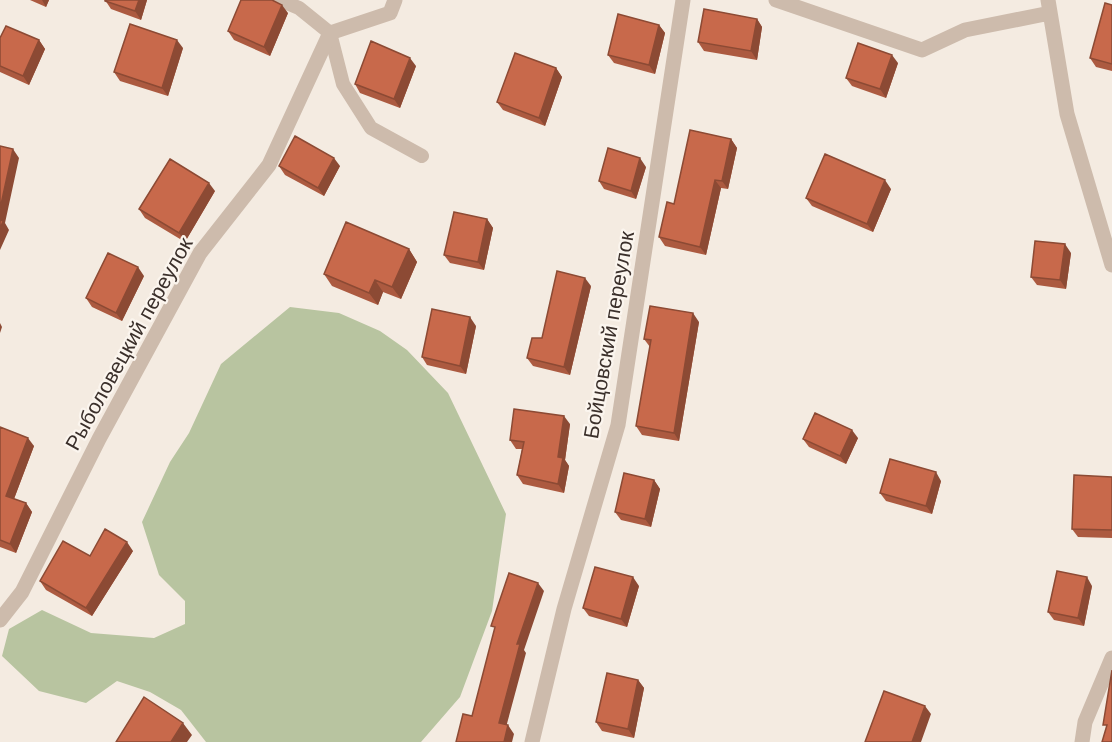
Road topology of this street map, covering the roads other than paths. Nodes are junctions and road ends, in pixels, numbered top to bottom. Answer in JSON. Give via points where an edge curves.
{"nodes":[{"id":1,"x":280,"y":0,"type":"edge"},
{"id":2,"x":395,"y":0,"type":"edge"},
{"id":3,"x":683,"y":0,"type":"edge"},
{"id":4,"x":776,"y":0,"type":"edge"},
{"id":5,"x":1049,"y":6,"type":"edge"},
{"id":6,"x":330,"y":33,"type":"junction"},
{"id":7,"x":422,"y":156,"type":"dead end"},
{"id":8,"x":1112,"y":266,"type":"edge"},
{"id":9,"x":0,"y":621,"type":"edge"},
{"id":10,"x":1112,"y":658,"type":"edge"},
{"id":11,"x":532,"y":742,"type":"edge"},
{"id":12,"x":1082,"y":742,"type":"edge"}],
"edges":[{"from":1,"to":6,"type":"lane","via":[[299,8]]},
{"from":2,"to":6,"type":"street","via":[[390,13]]},
{"from":3,"to":11,"type":"street","name":"Бойцовский переулок","via":[[618,425],[564,609]]},
{"from":4,"to":5,"type":"street","via":[[922,50],[965,30]]},
{"from":5,"to":8,"type":"street","via":[[1067,114]]},
{"from":6,"to":7,"type":"lane","via":[[343,84],[371,128]]},
{"from":6,"to":9,"type":"street","name":"Рыболовецкий переулок","via":[[269,165],[200,253],[22,592]]},
{"from":10,"to":12,"type":"street","via":[[1085,722]]}]}
